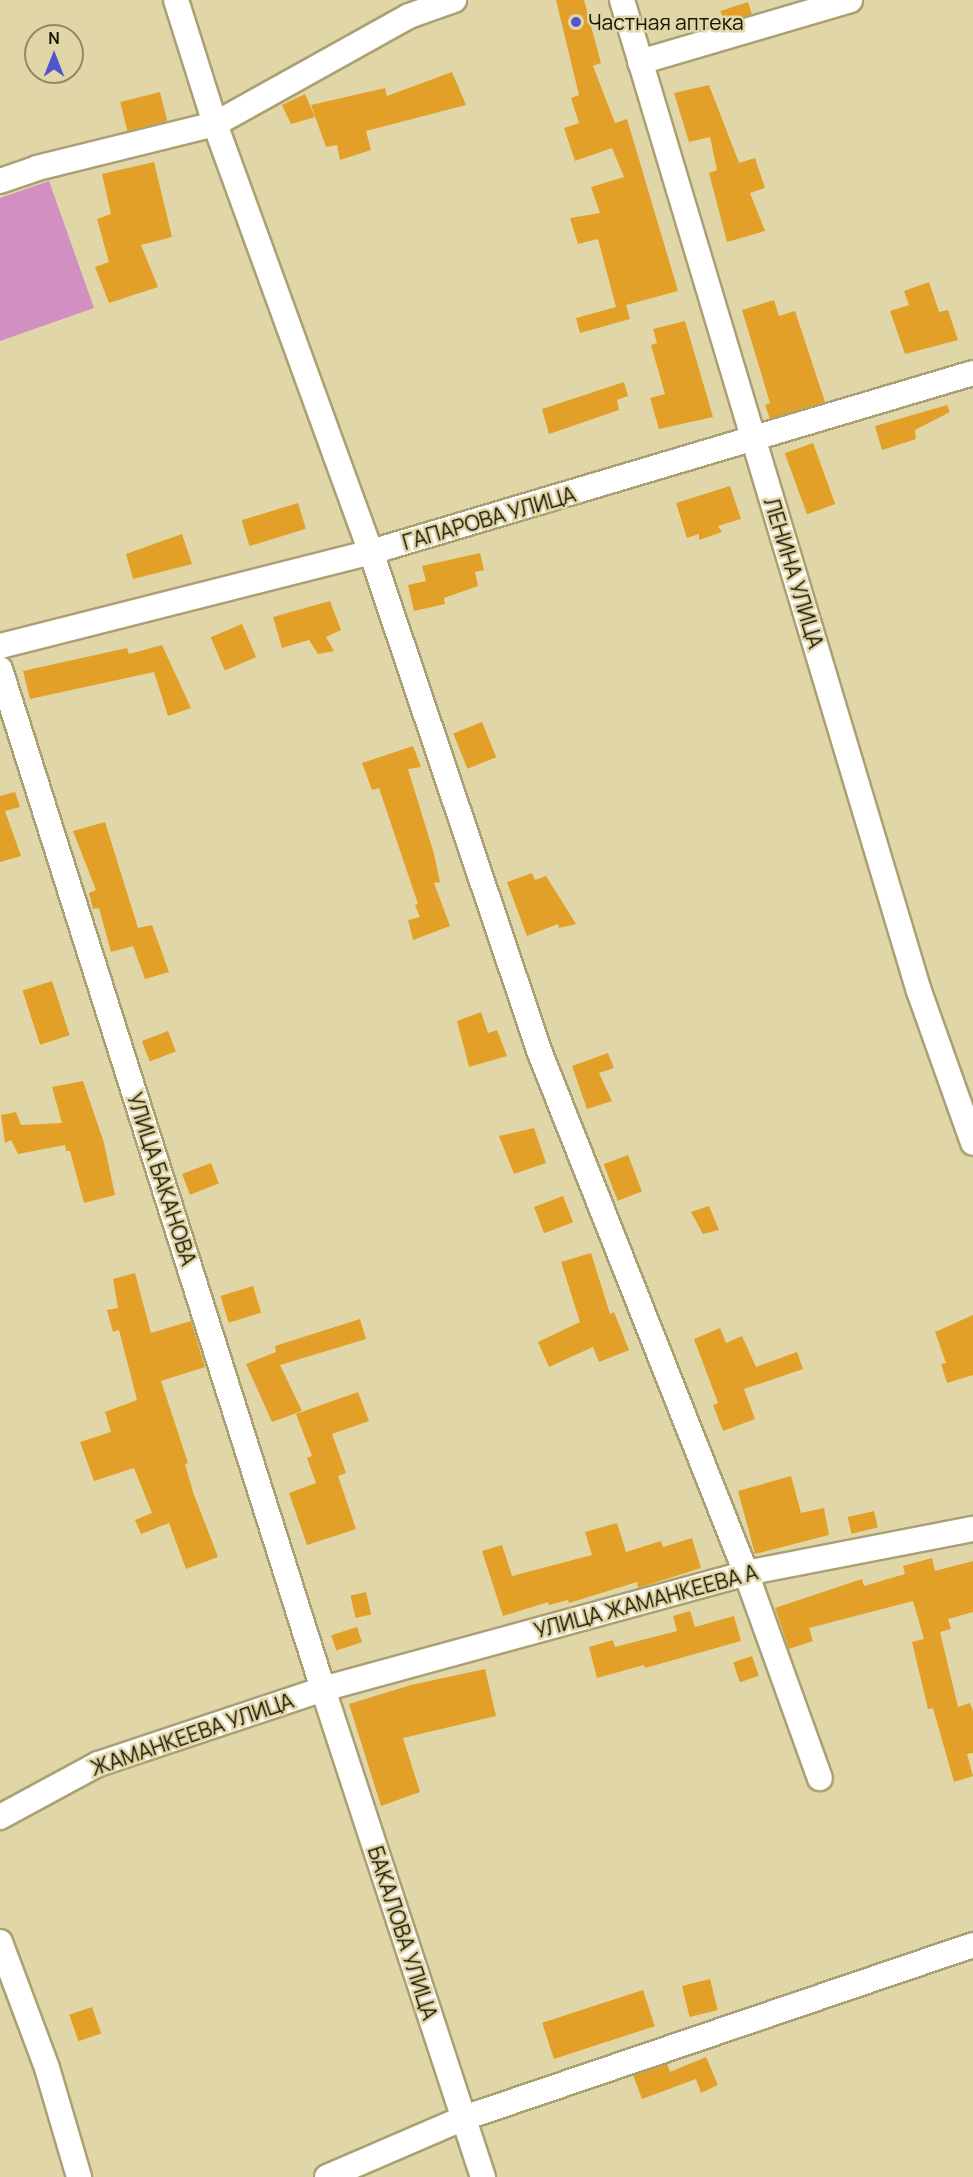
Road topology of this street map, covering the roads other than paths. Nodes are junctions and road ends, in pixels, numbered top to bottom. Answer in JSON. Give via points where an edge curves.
{"nodes":[{"id":1,"x":176,"y":0,"type":"edge"},
{"id":2,"x":454,"y":0,"type":"edge"},
{"id":3,"x":622,"y":0,"type":"edge"},
{"id":4,"x":850,"y":0,"type":"edge"},
{"id":5,"x":640,"y":63,"type":"junction"},
{"id":6,"x":216,"y":124,"type":"junction"},
{"id":7,"x":0,"y":181,"type":"edge"},
{"id":8,"x":973,"y":373,"type":"edge"},
{"id":9,"x":754,"y":440,"type":"junction"},
{"id":10,"x":371,"y":552,"type":"junction"},
{"id":11,"x":0,"y":646,"type":"edge"},
{"id":12,"x":0,"y":669,"type":"edge"},
{"id":13,"x":973,"y":1143,"type":"edge"},
{"id":14,"x":973,"y":1529,"type":"edge"},
{"id":15,"x":746,"y":1573,"type":"junction"},
{"id":16,"x":323,"y":1689,"type":"junction"},
{"id":17,"x":820,"y":1778,"type":"dead end"},
{"id":18,"x":0,"y":1817,"type":"edge"},
{"id":19,"x":0,"y":1942,"type":"edge"},
{"id":20,"x":973,"y":1945,"type":"edge"},
{"id":21,"x":464,"y":2118,"type":"junction"},
{"id":22,"x":79,"y":2177,"type":"edge"},
{"id":23,"x":327,"y":2177,"type":"edge"},
{"id":24,"x":483,"y":2177,"type":"edge"}],
"edges":[{"from":1,"to":6,"type":"street"},
{"from":2,"to":6,"type":"street","via":[[410,16]]},
{"from":3,"to":5,"type":"street","name":"ЛЕНИНА УЛИЦА"},
{"from":4,"to":5,"type":"street"},
{"from":5,"to":9,"type":"street","name":"ЛЕНИНА УЛИЦА"},
{"from":6,"to":7,"type":"street","via":[[37,168]]},
{"from":6,"to":10,"type":"street"},
{"from":8,"to":9,"type":"street","name":"ГАПАРОВА УЛИЦА"},
{"from":9,"to":10,"type":"street","name":"ГАПАРОВА УЛИЦА"},
{"from":9,"to":13,"type":"street","name":"ЛЕНИНА УЛИЦА","via":[[919,992]]},
{"from":10,"to":11,"type":"street","name":"ГАПАРОВА УЛИЦА"},
{"from":10,"to":15,"type":"street","via":[[540,1053]]},
{"from":12,"to":16,"type":"street","name":"УЛИЦА БАКАНОВА"},
{"from":14,"to":15,"type":"street","name":"УЛИЦА ЖАМАНКЕЕВА А"},
{"from":15,"to":16,"type":"street","name":"УЛИЦА ЖАМАНКЕЕВА А"},
{"from":15,"to":17,"type":"street"},
{"from":16,"to":18,"type":"street","name":"ЖАМАНКЕЕВА УЛИЦА","via":[[98,1764]]},
{"from":16,"to":21,"type":"street","name":"БАКАЛОВА УЛИЦА"},
{"from":19,"to":22,"type":"street","via":[[47,2068]]},
{"from":20,"to":21,"type":"street"},
{"from":21,"to":23,"type":"street"},
{"from":21,"to":24,"type":"street","name":"БАКАЛОВА УЛИЦА"}]}
